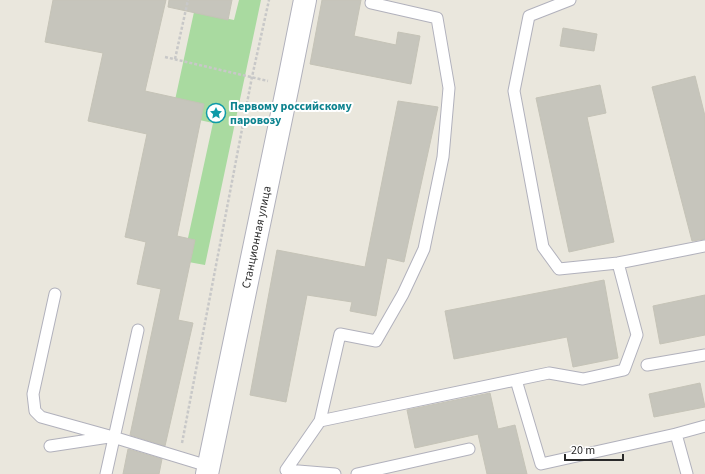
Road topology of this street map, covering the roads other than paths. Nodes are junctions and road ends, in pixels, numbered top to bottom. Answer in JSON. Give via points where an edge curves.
{"nodes":[{"id":1,"x":305,"y":0,"type":"edge"},
{"id":2,"x":372,"y":0,"type":"edge"},
{"id":3,"x":570,"y":0,"type":"edge"},
{"id":4,"x":705,"y":246,"type":"edge"},
{"id":5,"x":618,"y":263,"type":"junction"},
{"id":6,"x":55,"y":294,"type":"dead end"},
{"id":7,"x":138,"y":330,"type":"dead end"},
{"id":8,"x":705,"y":355,"type":"edge"},
{"id":9,"x":647,"y":366,"type":"dead end"},
{"id":10,"x":516,"y":380,"type":"junction"},
{"id":11,"x":320,"y":421,"type":"junction"},
{"id":12,"x":705,"y":426,"type":"edge"},
{"id":13,"x":676,"y":434,"type":"junction"},
{"id":14,"x":114,"y":437,"type":"junction"},
{"id":15,"x":50,"y":446,"type":"dead end"},
{"id":16,"x":469,"y":449,"type":"dead end"},
{"id":17,"x":208,"y":470,"type":"edge"},
{"id":18,"x":106,"y":474,"type":"edge"},
{"id":19,"x":336,"y":474,"type":"edge"},
{"id":20,"x":357,"y":474,"type":"edge"},
{"id":21,"x":687,"y":474,"type":"edge"}],
"edges":[{"from":1,"to":17,"type":"main road","name":"Станционная улица","via":[[210,450]]},
{"from":2,"to":11,"type":"lane","via":[[371,3],[437,18],[449,88],[443,157],[424,248],[403,294],[376,341],[340,334]]},
{"from":3,"to":5,"type":"lane","via":[[529,16],[514,91],[515,98],[543,247],[559,269]]},
{"from":4,"to":5,"type":"lane"},
{"from":5,"to":10,"type":"lane","via":[[637,335],[624,370],[583,378],[549,373]]},
{"from":6,"to":14,"type":"lane","via":[[33,394],[35,410],[41,417]]},
{"from":7,"to":14,"type":"lane"},
{"from":8,"to":9,"type":"lane"},
{"from":10,"to":11,"type":"lane"},
{"from":10,"to":13,"type":"lane","via":[[541,464]]},
{"from":11,"to":19,"type":"lane","via":[[286,470]]},
{"from":12,"to":13,"type":"lane"},
{"from":13,"to":21,"type":"lane"},
{"from":14,"to":15,"type":"lane"},
{"from":14,"to":17,"type":"lane","via":[[179,456]]},
{"from":14,"to":18,"type":"lane"},
{"from":16,"to":20,"type":"lane"}]}
